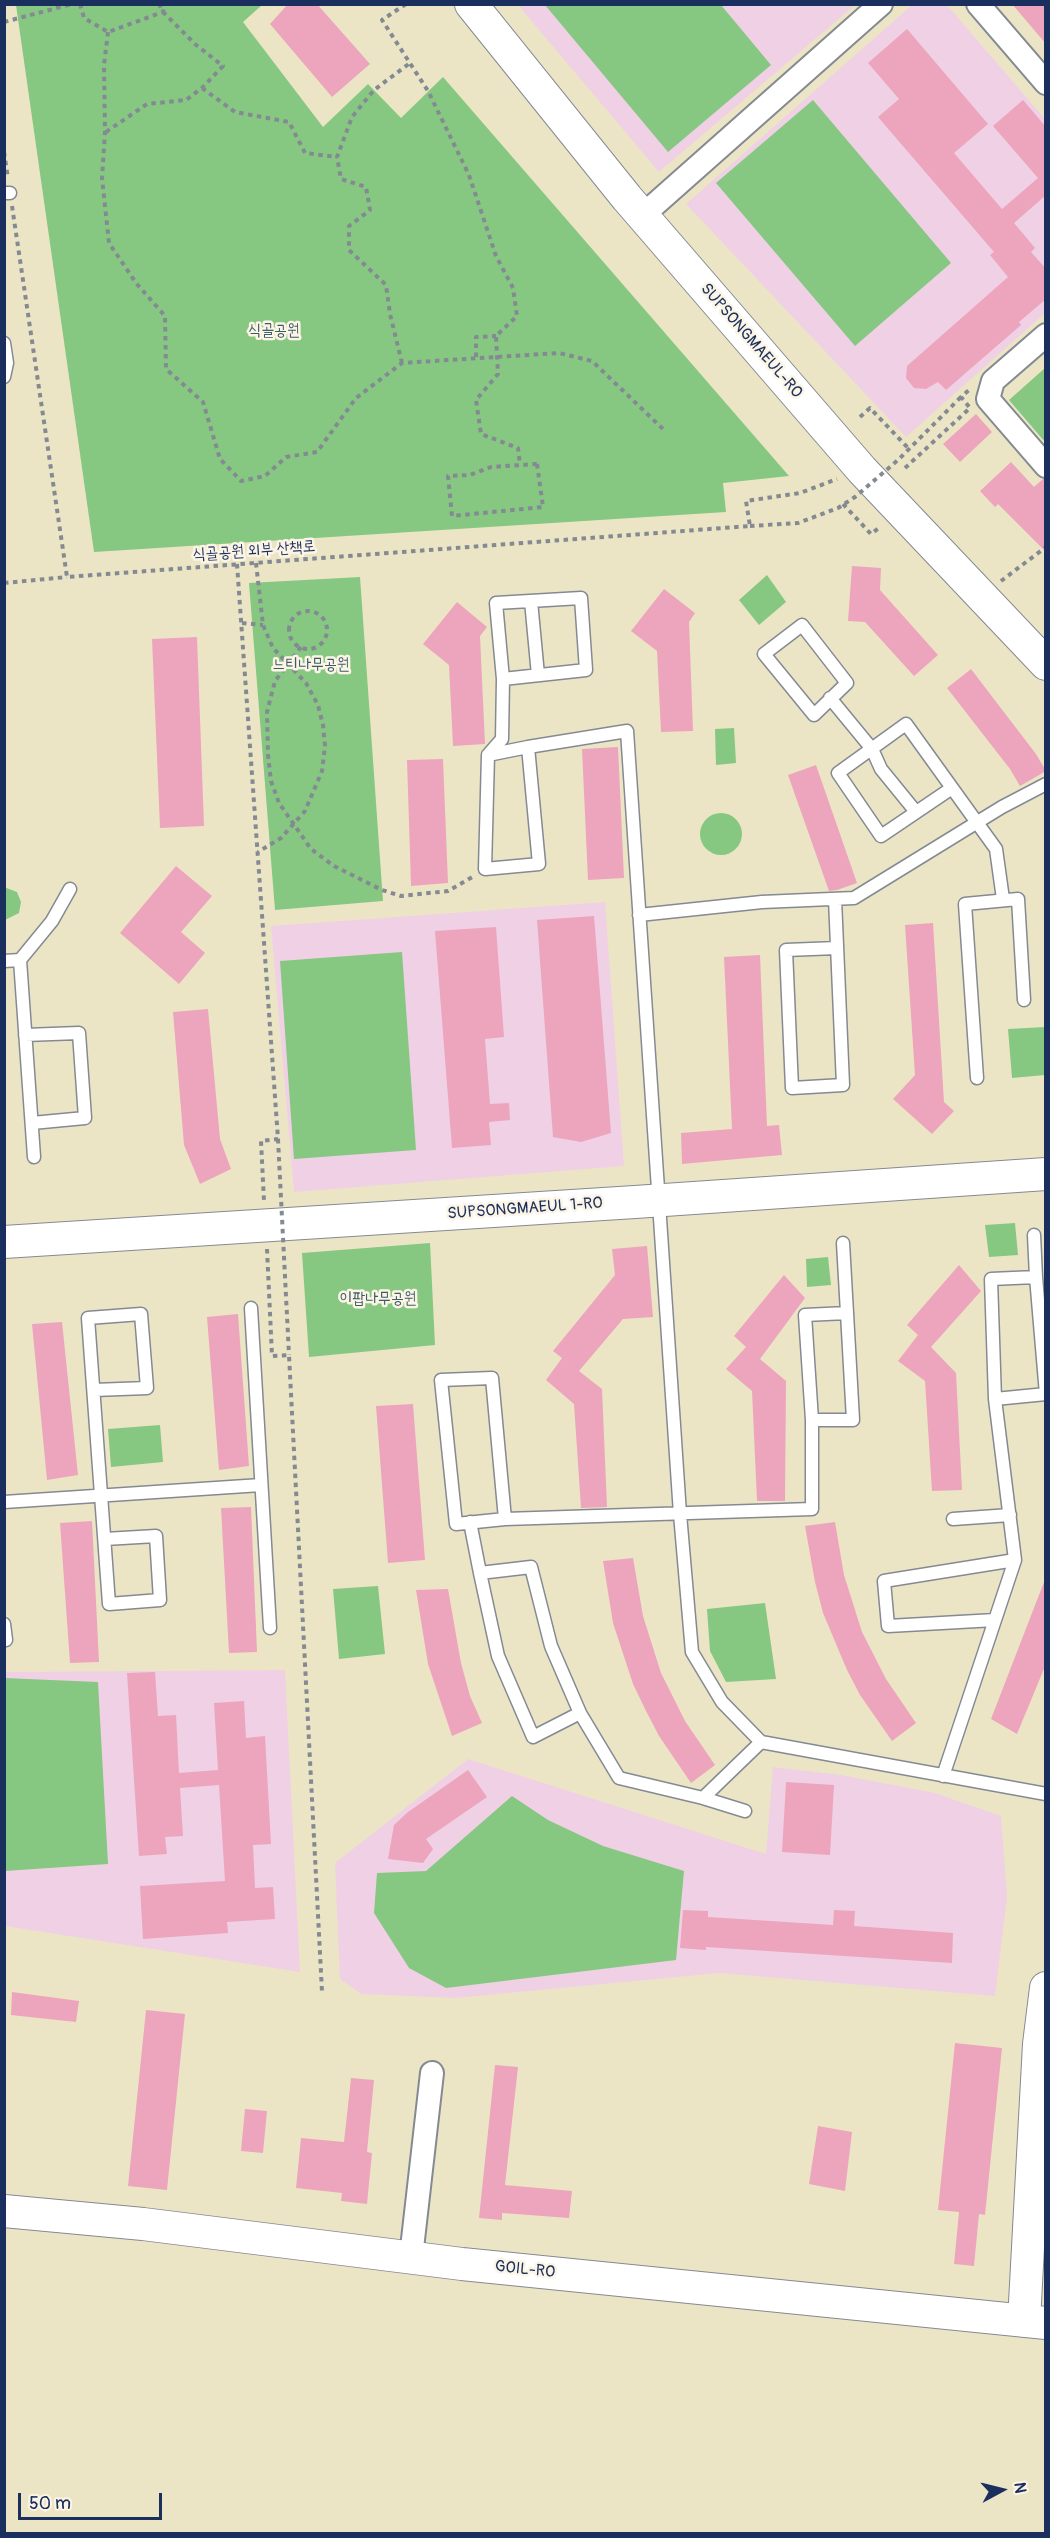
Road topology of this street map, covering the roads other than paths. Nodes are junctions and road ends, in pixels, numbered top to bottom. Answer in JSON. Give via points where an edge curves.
{"nodes":[{"id":1,"x":471,"y":4,"type":"edge"},
{"id":2,"x":881,"y":4,"type":"edge"},
{"id":3,"x":978,"y":4,"type":"edge"},
{"id":4,"x":1046,"y":83,"type":"edge"},
{"id":5,"x":643,"y":215,"type":"junction"},
{"id":6,"x":1046,"y":335,"type":"edge"},
{"id":7,"x":4,"y":343,"type":"edge"},
{"id":8,"x":4,"y":377,"type":"edge"},
{"id":9,"x":1046,"y":466,"type":"edge"},
{"id":10,"x":531,"y":601,"type":"junction"},
{"id":11,"x":1046,"y":664,"type":"edge"},
{"id":12,"x":538,"y":675,"type":"junction"},
{"id":13,"x":502,"y":679,"type":"junction"},
{"id":14,"x":830,"y":698,"type":"junction"},
{"id":15,"x":528,"y":747,"type":"junction"},
{"id":16,"x":872,"y":749,"type":"junction"},
{"id":17,"x":488,"y":755,"type":"junction"},
{"id":18,"x":1046,"y":784,"type":"edge"},
{"id":19,"x":952,"y":788,"type":"junction"},
{"id":20,"x":916,"y":812,"type":"junction"},
{"id":21,"x":977,"y":822,"type":"junction"},
{"id":22,"x":70,"y":889,"type":"dead end"},
{"id":23,"x":835,"y":899,"type":"junction"},
{"id":24,"x":1004,"y":900,"type":"junction"},
{"id":25,"x":639,"y":915,"type":"junction"},
{"id":26,"x":837,"y":948,"type":"junction"},
{"id":27,"x":20,"y":960,"type":"junction"},
{"id":28,"x":4,"y":961,"type":"edge"},
{"id":29,"x":1024,"y":1000,"type":"dead end"},
{"id":30,"x":25,"y":1035,"type":"junction"},
{"id":31,"x":977,"y":1078,"type":"dead end"},
{"id":32,"x":32,"y":1123,"type":"junction"},
{"id":33,"x":34,"y":1157,"type":"dead end"},
{"id":34,"x":1046,"y":1174,"type":"edge"},
{"id":35,"x":658,"y":1201,"type":"junction"},
{"id":36,"x":1034,"y":1235,"type":"dead end"},
{"id":37,"x":4,"y":1242,"type":"edge"},
{"id":38,"x":843,"y":1243,"type":"dead end"},
{"id":39,"x":1036,"y":1277,"type":"junction"},
{"id":40,"x":251,"y":1308,"type":"dead end"},
{"id":41,"x":847,"y":1313,"type":"junction"},
{"id":42,"x":94,"y":1390,"type":"junction"},
{"id":43,"x":995,"y":1399,"type":"junction"},
{"id":44,"x":812,"y":1420,"type":"junction"},
{"id":45,"x":261,"y":1485,"type":"junction"},
{"id":46,"x":101,"y":1495,"type":"junction"},
{"id":47,"x":4,"y":1502,"type":"edge"},
{"id":48,"x":680,"y":1514,"type":"junction"},
{"id":49,"x":1010,"y":1515,"type":"junction"},
{"id":50,"x":506,"y":1519,"type":"junction"},
{"id":51,"x":953,"y":1519,"type":"dead end"},
{"id":52,"x":470,"y":1522,"type":"junction"},
{"id":53,"x":105,"y":1539,"type":"junction"},
{"id":54,"x":1015,"y":1560,"type":"junction"},
{"id":55,"x":480,"y":1573,"type":"junction"},
{"id":56,"x":995,"y":1620,"type":"junction"},
{"id":57,"x":4,"y":1624,"type":"edge"},
{"id":58,"x":270,"y":1628,"type":"dead end"},
{"id":59,"x":6,"y":1640,"type":"edge"},
{"id":60,"x":580,"y":1713,"type":"junction"},
{"id":61,"x":761,"y":1742,"type":"junction"},
{"id":62,"x":943,"y":1776,"type":"junction"},
{"id":63,"x":1046,"y":1794,"type":"edge"},
{"id":64,"x":702,"y":1798,"type":"junction"},
{"id":65,"x":746,"y":1811,"type":"dead end"},
{"id":66,"x":1046,"y":1988,"type":"edge"},
{"id":67,"x":432,"y":2073,"type":"dead end"},
{"id":68,"x":4,"y":2211,"type":"edge"},
{"id":69,"x":411,"y":2257,"type":"junction"},
{"id":70,"x":1035,"y":2322,"type":"edge"}],
"edges":[{"from":1,"to":5,"type":"main road","name":"SUPSONGMAEUL-RO"},
{"from":2,"to":5,"type":"street"},
{"from":3,"to":4,"type":"street"},
{"from":5,"to":11,"type":"main road","name":"SUPSONGMAEUL-RO","via":[[862,470]]},
{"from":6,"to":9,"type":"street","via":[[993,381],[988,399]]},
{"from":7,"to":8,"type":"lane"},
{"from":10,"to":12,"type":"lane"},
{"from":10,"to":12,"type":"lane","via":[[580,598],[585,646],[586,670]]},
{"from":10,"to":13,"type":"lane","via":[[496,603]]},
{"from":12,"to":13,"type":"lane"},
{"from":13,"to":17,"type":"lane","via":[[502,739]]},
{"from":14,"to":14,"type":"lane","via":[[847,683],[802,625],[764,654],[813,715]]},
{"from":14,"to":16,"type":"lane"},
{"from":15,"to":17,"type":"lane"},
{"from":15,"to":17,"type":"lane","via":[[539,864],[485,870]]},
{"from":15,"to":25,"type":"lane","via":[[627,731]]},
{"from":16,"to":19,"type":"lane","via":[[906,724]]},
{"from":16,"to":20,"type":"lane","via":[[881,769]]},
{"from":16,"to":20,"type":"lane","via":[[838,773],[881,836]]},
{"from":18,"to":21,"type":"lane"},
{"from":19,"to":20,"type":"lane"},
{"from":19,"to":21,"type":"lane"},
{"from":21,"to":23,"type":"lane","via":[[854,898]]},
{"from":21,"to":24,"type":"lane","via":[[996,849]]},
{"from":22,"to":27,"type":"lane","via":[[52,921]]},
{"from":23,"to":25,"type":"lane"},
{"from":23,"to":26,"type":"lane"},
{"from":24,"to":29,"type":"lane","via":[[1018,899]]},
{"from":24,"to":31,"type":"lane","via":[[964,904]]},
{"from":25,"to":35,"type":"lane"},
{"from":26,"to":26,"type":"lane","via":[[843,1085],[792,1088],[786,950]]},
{"from":27,"to":28,"type":"lane"},
{"from":27,"to":30,"type":"lane"},
{"from":30,"to":32,"type":"lane"},
{"from":30,"to":32,"type":"lane","via":[[79,1033],[82,1065],[86,1118]]},
{"from":32,"to":33,"type":"lane"},
{"from":34,"to":35,"type":"main road","name":"SUPSONGMAEUL 1-RO"},
{"from":35,"to":37,"type":"main road","name":"SUPSONGMAEUL 1-RO"},
{"from":35,"to":48,"type":"lane"},
{"from":36,"to":39,"type":"lane"},
{"from":38,"to":41,"type":"lane"},
{"from":39,"to":43,"type":"lane","via":[[991,1279]]},
{"from":39,"to":43,"type":"lane","via":[[1046,1394]]},
{"from":40,"to":45,"type":"lane"},
{"from":41,"to":44,"type":"lane","via":[[805,1315]]},
{"from":41,"to":44,"type":"lane","via":[[854,1420]]},
{"from":42,"to":42,"type":"lane","via":[[88,1318],[141,1314],[147,1388]]},
{"from":42,"to":46,"type":"lane"},
{"from":43,"to":49,"type":"lane"},
{"from":44,"to":48,"type":"lane","via":[[812,1509]]},
{"from":45,"to":46,"type":"lane"},
{"from":45,"to":58,"type":"lane"},
{"from":46,"to":47,"type":"lane"},
{"from":46,"to":53,"type":"lane"},
{"from":48,"to":50,"type":"lane"},
{"from":48,"to":61,"type":"lane","via":[[692,1652],[722,1702]]},
{"from":49,"to":51,"type":"lane"},
{"from":49,"to":54,"type":"lane"},
{"from":50,"to":52,"type":"lane"},
{"from":50,"to":52,"type":"lane","via":[[492,1378],[441,1380],[456,1524]]},
{"from":52,"to":55,"type":"lane"},
{"from":53,"to":53,"type":"lane","via":[[156,1536],[160,1600],[109,1604]]},
{"from":54,"to":56,"type":"lane"},
{"from":54,"to":56,"type":"lane","via":[[884,1581],[888,1626]]},
{"from":55,"to":60,"type":"lane","via":[[531,1567],[551,1646]]},
{"from":55,"to":60,"type":"lane","via":[[498,1656],[533,1737]]},
{"from":56,"to":62,"type":"lane"},
{"from":57,"to":59,"type":"lane"},
{"from":60,"to":64,"type":"lane","via":[[619,1778]]},
{"from":61,"to":62,"type":"lane"},
{"from":61,"to":64,"type":"lane"},
{"from":62,"to":63,"type":"lane"},
{"from":64,"to":65,"type":"lane"},
{"from":66,"to":70,"type":"main road","via":[[1039,2044]]},
{"from":67,"to":69,"type":"street"},
{"from":68,"to":69,"type":"main road","name":"GOIL-RO"},
{"from":69,"to":70,"type":"main road","name":"GOIL-RO"}]}
